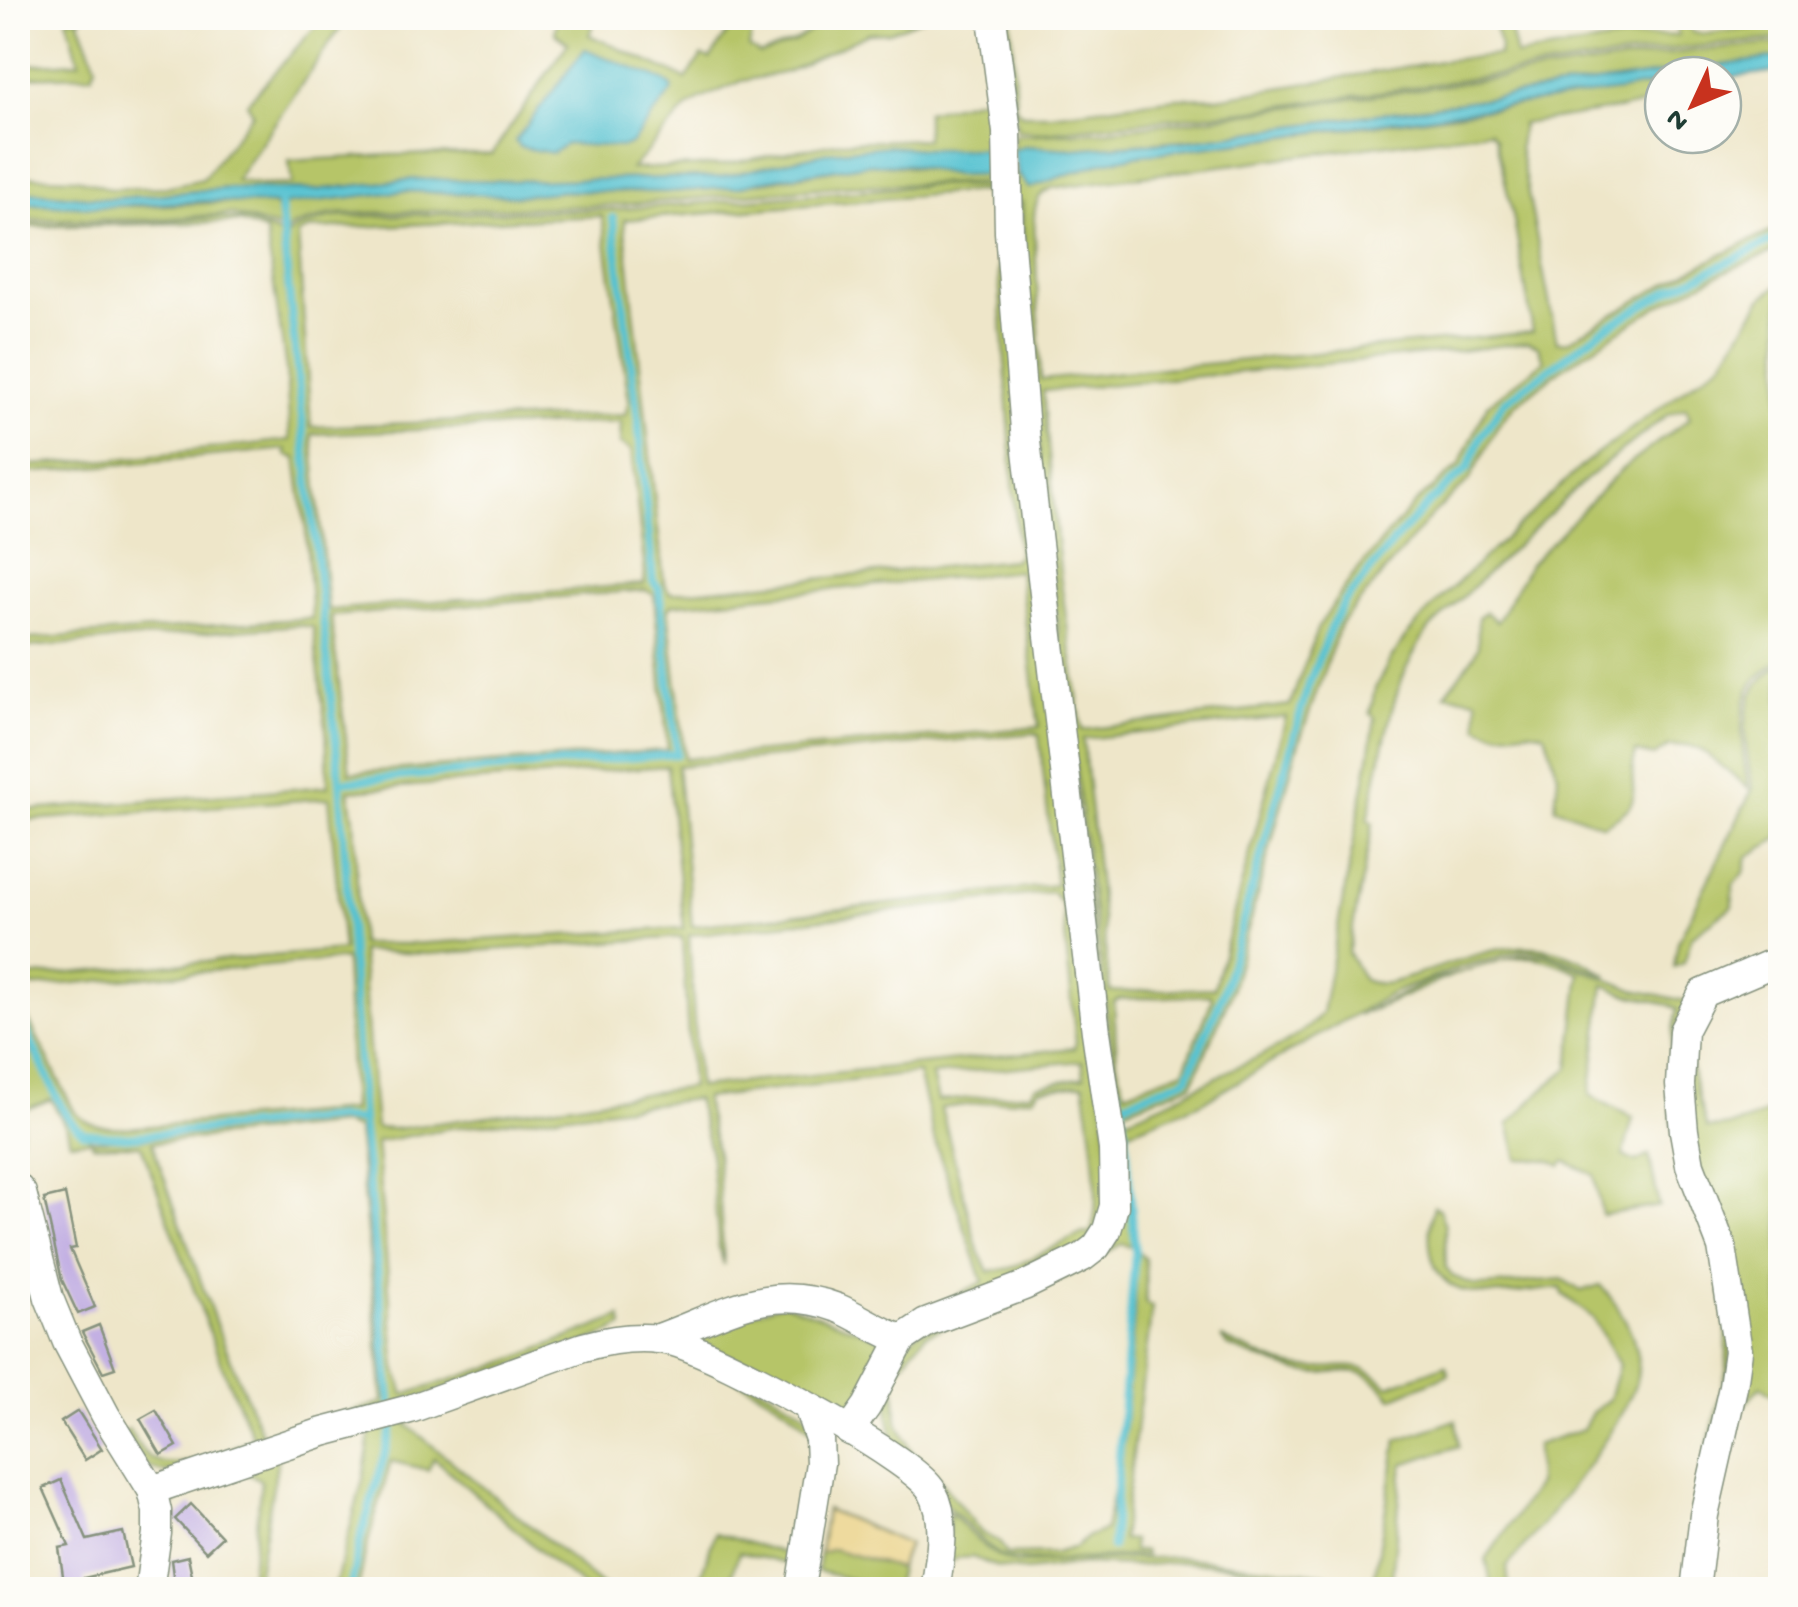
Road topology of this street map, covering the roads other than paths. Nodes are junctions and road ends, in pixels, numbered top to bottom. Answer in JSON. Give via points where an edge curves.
{"nodes":[{"id":1,"x":992,"y":18,"type":"edge"},
{"id":2,"x":1780,"y":960,"type":"edge"},
{"id":3,"x":18,"y":1188,"type":"edge"},
{"id":4,"x":656,"y":1339,"type":"junction"},
{"id":5,"x":902,"y":1339,"type":"junction"},
{"id":6,"x":808,"y":1407,"type":"junction"},
{"id":7,"x":849,"y":1431,"type":"junction"},
{"id":8,"x":152,"y":1490,"type":"junction"},
{"id":9,"x":800,"y":1588,"type":"edge"},
{"id":10,"x":149,"y":1590,"type":"edge"},
{"id":11,"x":935,"y":1590,"type":"edge"},
{"id":12,"x":1695,"y":1590,"type":"edge"}],
"edges":[{"from":1,"to":5,"type":"street","via":[[1026,442],[1113,1149],[1114,1206],[1107,1230],[1083,1257]]},
{"from":2,"to":12,"type":"street","via":[[1702,993],[1683,1031],[1684,1132],[1722,1247],[1738,1351]]},
{"from":3,"to":8,"type":"street","via":[[67,1342]]},
{"from":4,"to":5,"type":"street","via":[[732,1307],[791,1296],[843,1310]]},
{"from":4,"to":6,"type":"street","via":[[699,1352]]},
{"from":4,"to":8,"type":"street","via":[[582,1346],[410,1409]]},
{"from":5,"to":7,"type":"street"},
{"from":6,"to":7,"type":"street"},
{"from":6,"to":9,"type":"street","via":[[820,1463]]},
{"from":7,"to":11,"type":"street","via":[[933,1492],[941,1518]]},
{"from":8,"to":10,"type":"street","via":[[157,1533]]}]}
